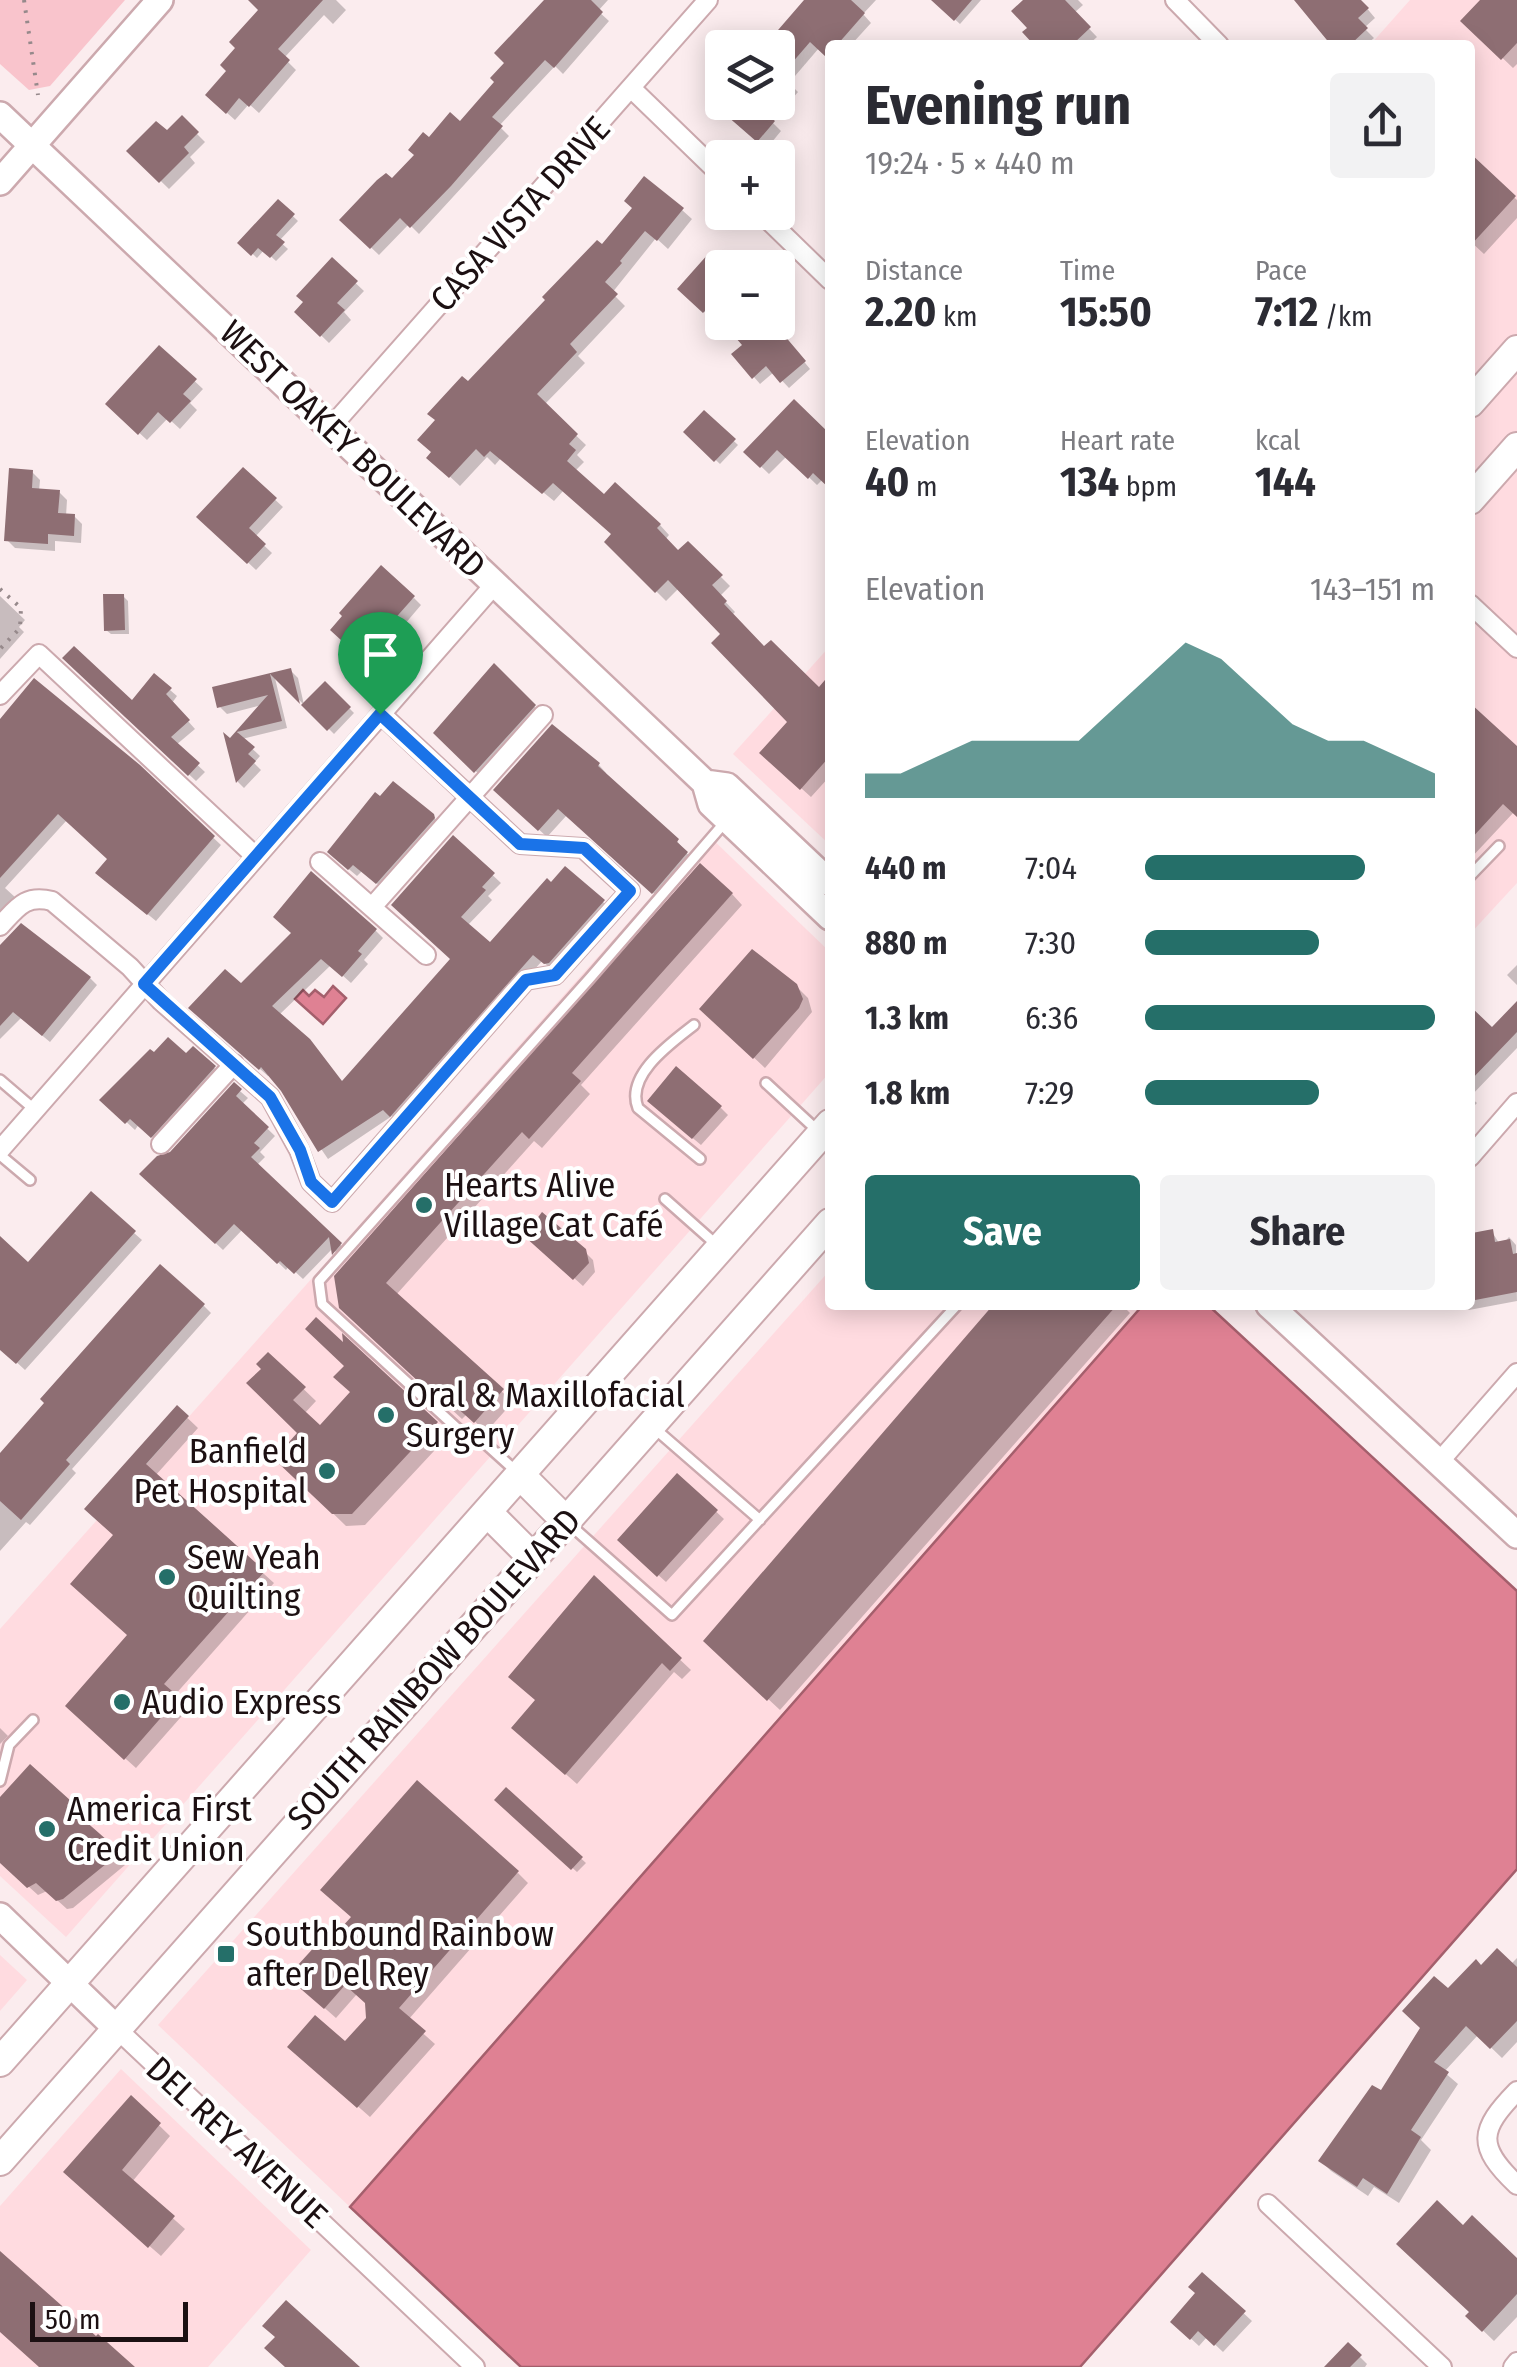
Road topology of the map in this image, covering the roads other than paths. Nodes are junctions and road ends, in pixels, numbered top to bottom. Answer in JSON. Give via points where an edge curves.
{"nodes":[{"id":1,"x":160,"y":0,"type":"edge"},
{"id":2,"x":708,"y":0,"type":"edge"},
{"id":3,"x":1176,"y":0,"type":"edge"},
{"id":4,"x":1214,"y":40,"type":"edge"},
{"id":5,"x":631,"y":88,"type":"junction"},
{"id":6,"x":0,"y":115,"type":"edge"},
{"id":7,"x":32,"y":146,"type":"junction"},
{"id":8,"x":705,"y":160,"type":"edge"},
{"id":9,"x":0,"y":182,"type":"edge"},
{"id":10,"x":779,"y":230,"type":"edge"},
{"id":11,"x":825,"y":275,"type":"edge"},
{"id":12,"x":1517,"y":350,"type":"edge"},
{"id":13,"x":1475,"y":397,"type":"edge"},
{"id":14,"x":331,"y":427,"type":"junction"},
{"id":15,"x":1517,"y":447,"type":"edge"},
{"id":16,"x":1475,"y":494,"type":"edge"},
{"id":17,"x":496,"y":584,"type":"junction"},
{"id":18,"x":1475,"y":609,"type":"edge"},
{"id":19,"x":1517,"y":648,"type":"edge"},
{"id":20,"x":0,"y":696,"type":"edge"},
{"id":21,"x":380,"y":714,"type":"junction"},
{"id":22,"x":543,"y":714,"type":"dead end"},
{"id":23,"x":705,"y":783,"type":"junction"},
{"id":24,"x":468,"y":796,"type":"junction"},
{"id":25,"x":728,"y":819,"type":"junction"},
{"id":26,"x":1498,"y":846,"type":"dead end"},
{"id":27,"x":255,"y":856,"type":"junction"},
{"id":28,"x":320,"y":862,"type":"dead end"},
{"id":29,"x":1475,"y":871,"type":"edge"},
{"id":30,"x":825,"y":877,"type":"edge"},
{"id":31,"x":372,"y":907,"type":"junction"},
{"id":32,"x":825,"y":912,"type":"edge"},
{"id":33,"x":0,"y":926,"type":"edge"},
{"id":34,"x":426,"y":955,"type":"dead end"},
{"id":35,"x":144,"y":984,"type":"junction"},
{"id":36,"x":694,"y":1025,"type":"dead end"},
{"id":37,"x":234,"y":1064,"type":"junction"},
{"id":38,"x":0,"y":1080,"type":"edge"},
{"id":39,"x":766,"y":1083,"type":"dead end"},
{"id":40,"x":1517,"y":1103,"type":"edge"},
{"id":41,"x":35,"y":1110,"type":"junction"},
{"id":42,"x":825,"y":1128,"type":"edge"},
{"id":43,"x":825,"y":1130,"type":"edge"},
{"id":44,"x":161,"y":1144,"type":"dead end"},
{"id":45,"x":1475,"y":1151,"type":"edge"},
{"id":46,"x":0,"y":1152,"type":"edge"},
{"id":47,"x":700,"y":1159,"type":"dead end"},
{"id":48,"x":30,"y":1180,"type":"dead end"},
{"id":49,"x":665,"y":1199,"type":"dead end"},
{"id":50,"x":825,"y":1229,"type":"edge"},
{"id":51,"x":720,"y":1247,"type":"junction"},
{"id":52,"x":951,"y":1310,"type":"edge"},
{"id":53,"x":1274,"y":1310,"type":"edge"},
{"id":54,"x":1517,"y":1372,"type":"edge"},
{"id":55,"x":651,"y":1426,"type":"junction"},
{"id":56,"x":1439,"y":1462,"type":"junction"},
{"id":57,"x":520,"y":1475,"type":"junction"},
{"id":58,"x":487,"y":1512,"type":"junction"},
{"id":59,"x":760,"y":1520,"type":"junction"},
{"id":60,"x":566,"y":1521,"type":"junction"},
{"id":61,"x":1517,"y":1535,"type":"edge"},
{"id":62,"x":533,"y":1558,"type":"junction"},
{"id":63,"x":33,"y":1720,"type":"dead end"},
{"id":64,"x":5,"y":1744,"type":"edge"},
{"id":65,"x":0,"y":1781,"type":"edge"},
{"id":66,"x":0,"y":1916,"type":"edge"},
{"id":67,"x":70,"y":1983,"type":"junction"},
{"id":68,"x":117,"y":2029,"type":"junction"},
{"id":69,"x":0,"y":2062,"type":"edge"},
{"id":70,"x":1517,"y":2090,"type":"edge"},
{"id":71,"x":0,"y":2162,"type":"edge"},
{"id":72,"x":1517,"y":2185,"type":"edge"},
{"id":73,"x":1268,"y":2204,"type":"dead end"},
{"id":74,"x":476,"y":2367,"type":"edge"},
{"id":75,"x":1442,"y":2367,"type":"edge"}],
"edges":[{"from":1,"to":7,"type":"main road"},
{"from":2,"to":5,"type":"street","name":"CASA VISTA DRIVE"},
{"from":3,"to":4,"type":"street"},
{"from":5,"to":8,"type":"street"},
{"from":5,"to":14,"type":"street","name":"CASA VISTA DRIVE"},
{"from":6,"to":7,"type":"main road","name":"WEST OAKEY BOULEVARD"},
{"from":7,"to":9,"type":"main road"},
{"from":7,"to":14,"type":"main road","name":"WEST OAKEY BOULEVARD"},
{"from":10,"to":11,"type":"street"},
{"from":12,"to":13,"type":"main road"},
{"from":14,"to":17,"type":"main road","name":"WEST OAKEY BOULEVARD"},
{"from":15,"to":16,"type":"main road"},
{"from":17,"to":21,"type":"street"},
{"from":17,"to":23,"type":"main road","name":"WEST OAKEY BOULEVARD"},
{"from":18,"to":19,"type":"street"},
{"from":20,"to":27,"type":"street","via":[[39,654]]},
{"from":21,"to":24,"type":"street"},
{"from":21,"to":27,"type":"street"},
{"from":22,"to":24,"type":"street"},
{"from":23,"to":25,"type":"main road","name":"WEST OAKEY BOULEVARD","via":[[711,804]]},
{"from":23,"to":30,"type":"main road","name":"WEST OAKEY BOULEVARD","via":[[727,786]]},
{"from":24,"to":31,"type":"street"},
{"from":24,"to":37,"type":"street","via":[[520,844],[584,848],[630,891],[555,975],[526,980],[332,1202],[311,1182],[270,1097]]},
{"from":25,"to":32,"type":"main road","name":"WEST OAKEY BOULEVARD"},
{"from":25,"to":57,"type":"lane","via":[[319,1280],[322,1304],[472,1442],[478,1436]]},
{"from":26,"to":29,"type":"lane"},
{"from":27,"to":35,"type":"street"},
{"from":28,"to":31,"type":"street"},
{"from":31,"to":34,"type":"street"},
{"from":33,"to":35,"type":"street","via":[[23,900],[52,901]]},
{"from":35,"to":37,"type":"street"},
{"from":35,"to":41,"type":"street"},
{"from":36,"to":47,"type":"lane","via":[[640,1077],[634,1098]]},
{"from":37,"to":44,"type":"street"},
{"from":38,"to":41,"type":"lane"},
{"from":39,"to":42,"type":"lane"},
{"from":40,"to":45,"type":"street"},
{"from":41,"to":46,"type":"street"},
{"from":43,"to":51,"type":"main road","name":"SOUTH RAINBOW BOULEVARD"},
{"from":46,"to":48,"type":"lane"},
{"from":49,"to":51,"type":"lane"},
{"from":50,"to":55,"type":"main road","name":"SOUTH RAINBOW BOULEVARD"},
{"from":51,"to":57,"type":"main road","name":"SOUTH RAINBOW BOULEVARD"},
{"from":52,"to":59,"type":"lane"},
{"from":53,"to":56,"type":"main road"},
{"from":54,"to":56,"type":"street"},
{"from":55,"to":59,"type":"lane"},
{"from":55,"to":60,"type":"main road","name":"SOUTH RAINBOW BOULEVARD"},
{"from":56,"to":61,"type":"main road"},
{"from":57,"to":58,"type":"main road","name":"SOUTH RAINBOW BOULEVARD"},
{"from":57,"to":60,"type":"main road"},
{"from":58,"to":62,"type":"main road"},
{"from":58,"to":67,"type":"main road","name":"SOUTH RAINBOW BOULEVARD"},
{"from":59,"to":60,"type":"lane","via":[[672,1616]]},
{"from":60,"to":62,"type":"main road","name":"SOUTH RAINBOW BOULEVARD"},
{"from":62,"to":68,"type":"main road","name":"SOUTH RAINBOW BOULEVARD"},
{"from":63,"to":64,"type":"lane"},
{"from":64,"to":65,"type":"lane"},
{"from":66,"to":67,"type":"main road","name":"DEL REY AVENUE"},
{"from":67,"to":68,"type":"main road","name":"DEL REY AVENUE"},
{"from":67,"to":69,"type":"main road","name":"SOUTH RAINBOW BOULEVARD"},
{"from":68,"to":71,"type":"main road","name":"SOUTH RAINBOW BOULEVARD"},
{"from":68,"to":74,"type":"street","name":"DEL REY AVENUE"},
{"from":70,"to":72,"type":"street","via":[[1494,2115],[1486,2140],[1494,2164]]},
{"from":73,"to":75,"type":"street"}]}
